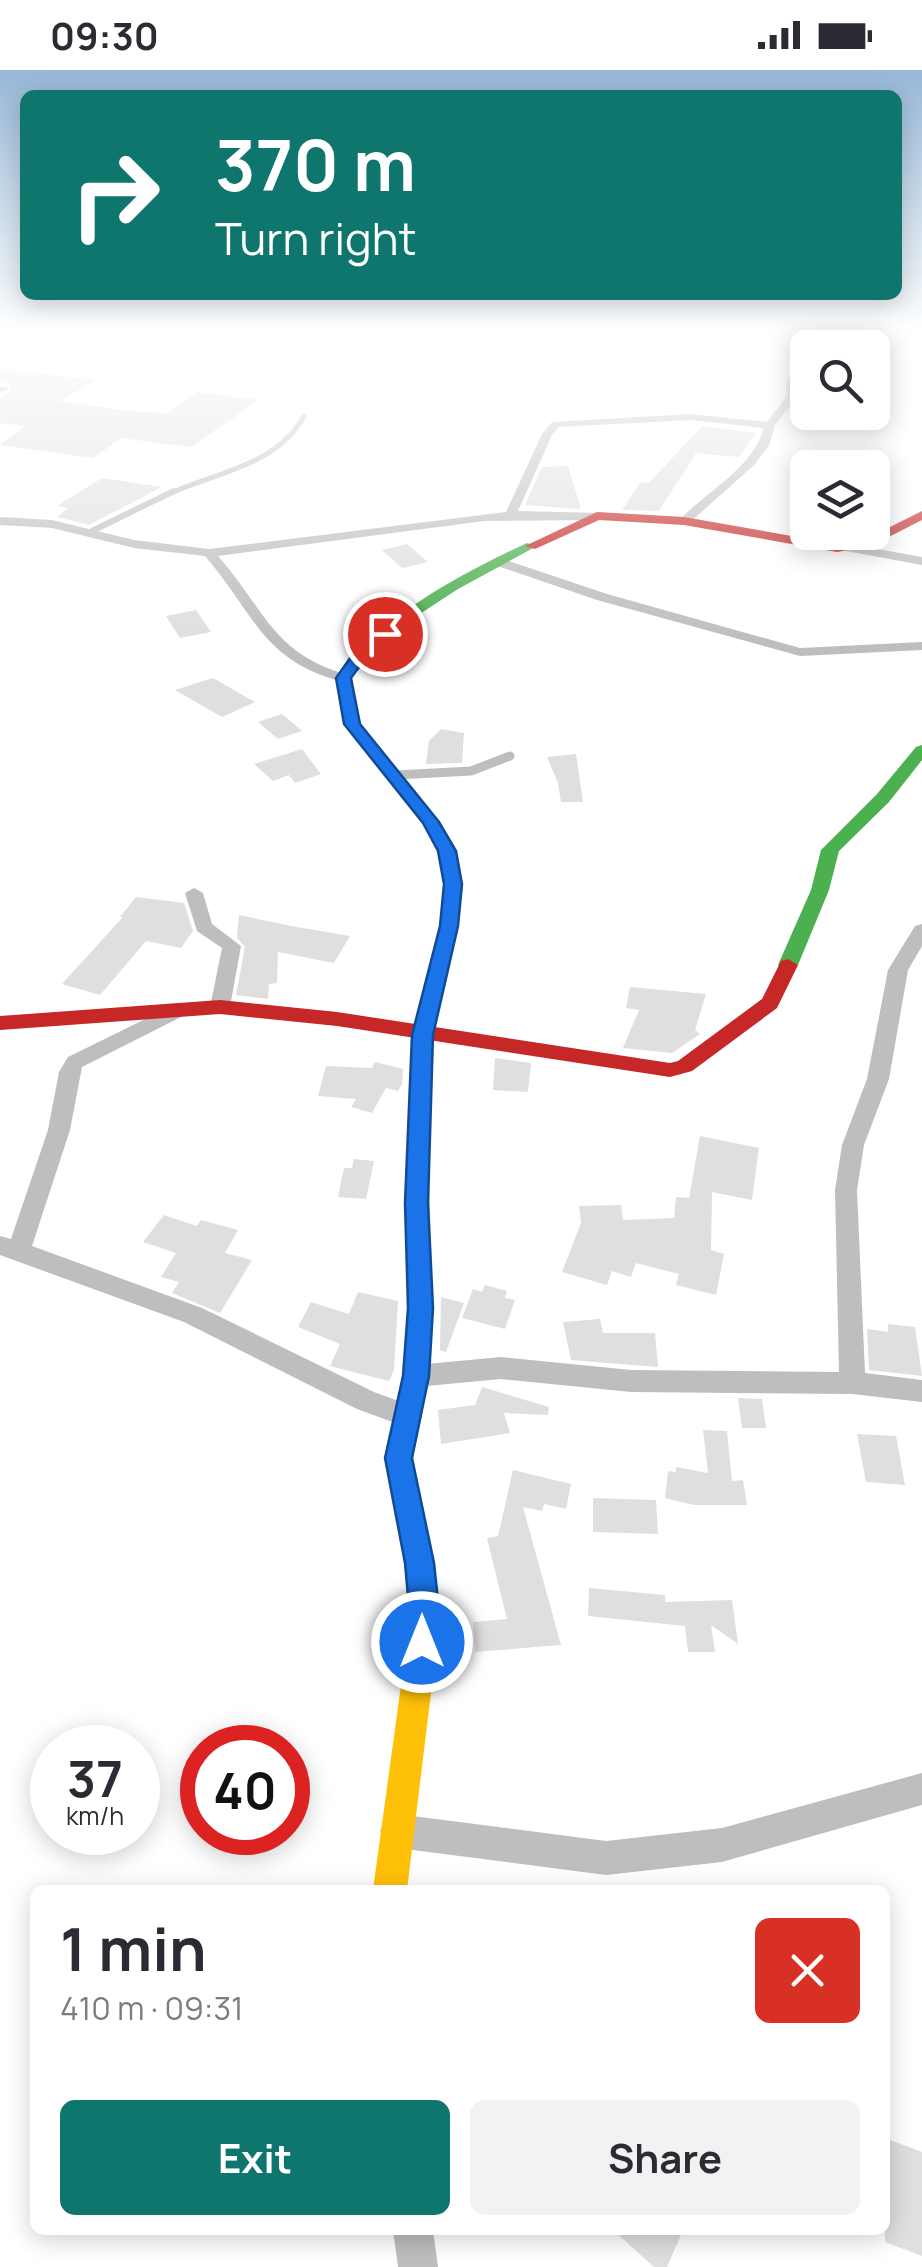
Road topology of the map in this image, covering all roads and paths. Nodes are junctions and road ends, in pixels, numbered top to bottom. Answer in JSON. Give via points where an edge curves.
{"nodes":[{"id":1,"x":291,"y":437,"type":"edge"},
{"id":2,"x":546,"y":437,"type":"edge"},
{"id":3,"x":767,"y":437,"type":"edge"},
{"id":4,"x":511,"y":514,"type":"junction"},
{"id":5,"x":597,"y":516,"type":"junction"},
{"id":6,"x":922,"y":516,"type":"edge"},
{"id":7,"x":684,"y":521,"type":"junction"},
{"id":8,"x":0,"y":522,"type":"edge"},
{"id":9,"x":890,"y":530,"type":"edge"},
{"id":10,"x":90,"y":532,"type":"junction"},
{"id":11,"x":790,"y":541,"type":"edge"},
{"id":12,"x":860,"y":550,"type":"edge"},
{"id":13,"x":209,"y":553,"type":"junction"},
{"id":14,"x":497,"y":562,"type":"junction"},
{"id":15,"x":922,"y":562,"type":"edge"},
{"id":16,"x":922,"y":646,"type":"edge"},
{"id":17,"x":344,"y":678,"type":"junction"},
{"id":18,"x":922,"y":750,"type":"edge"},
{"id":19,"x":510,"y":756,"type":"dead end"},
{"id":20,"x":396,"y":775,"type":"junction"},
{"id":21,"x":194,"y":893,"type":"dead end"},
{"id":22,"x":922,"y":930,"type":"edge"},
{"id":23,"x":220,"y":1007,"type":"junction"},
{"id":24,"x":176,"y":1011,"type":"junction"},
{"id":25,"x":0,"y":1023,"type":"edge"},
{"id":26,"x":423,"y":1035,"type":"junction"},
{"id":27,"x":8,"y":1255,"type":"edge"},
{"id":28,"x":416,"y":1376,"type":"junction"},
{"id":29,"x":852,"y":1383,"type":"junction"},
{"id":30,"x":922,"y":1391,"type":"edge"},
{"id":31,"x":406,"y":1414,"type":"junction"},
{"id":32,"x":922,"y":1789,"type":"edge"},
{"id":33,"x":397,"y":1831,"type":"junction"},
{"id":34,"x":391,"y":1885,"type":"edge"},
{"id":35,"x":413,"y":2235,"type":"edge"},
{"id":36,"x":418,"y":2267,"type":"edge"}],
"edges":[{"from":1,"to":10,"type":"lane","via":[[246,464]]},
{"from":2,"to":4,"type":"street"},
{"from":3,"to":7,"type":"street","via":[[750,463]]},
{"from":4,"to":5,"type":"street"},
{"from":4,"to":13,"type":"street"},
{"from":5,"to":7,"type":"street"},
{"from":5,"to":14,"type":"street"},
{"from":6,"to":9,"type":"street"},
{"from":7,"to":11,"type":"street"},
{"from":8,"to":10,"type":"street"},
{"from":10,"to":13,"type":"street"},
{"from":12,"to":15,"type":"street"},
{"from":13,"to":17,"type":"street","via":[[286,654],[308,670]]},
{"from":14,"to":16,"type":"street","via":[[800,652]]},
{"from":14,"to":17,"type":"street","via":[[374,642]]},
{"from":17,"to":20,"type":"street","via":[[352,724]]},
{"from":18,"to":26,"type":"street","via":[[830,850],[831,866],[770,1003],[686,1066],[660,1068]]},
{"from":19,"to":20,"type":"lane","via":[[472,770]]},
{"from":20,"to":26,"type":"street","via":[[447,851],[453,884]]},
{"from":21,"to":23,"type":"street","via":[[204,927],[232,946]]},
{"from":22,"to":29,"type":"street","via":[[898,970],[878,1079],[853,1145],[846,1190]]},
{"from":23,"to":24,"type":"street"},
{"from":23,"to":26,"type":"street"},
{"from":24,"to":25,"type":"street"},
{"from":24,"to":27,"type":"street","via":[[75,1062],[59,1130]]},
{"from":26,"to":28,"type":"street"},
{"from":27,"to":31,"type":"street","via":[[93,1276],[192,1315]]},
{"from":28,"to":29,"type":"street","via":[[501,1368],[631,1381]]},
{"from":28,"to":31,"type":"street"},
{"from":29,"to":30,"type":"street"},
{"from":31,"to":33,"type":"street","via":[[399,1458],[425,1619]]},
{"from":32,"to":33,"type":"street","via":[[722,1846],[606,1858]]},
{"from":33,"to":34,"type":"street"},
{"from":35,"to":36,"type":"street"}]}
